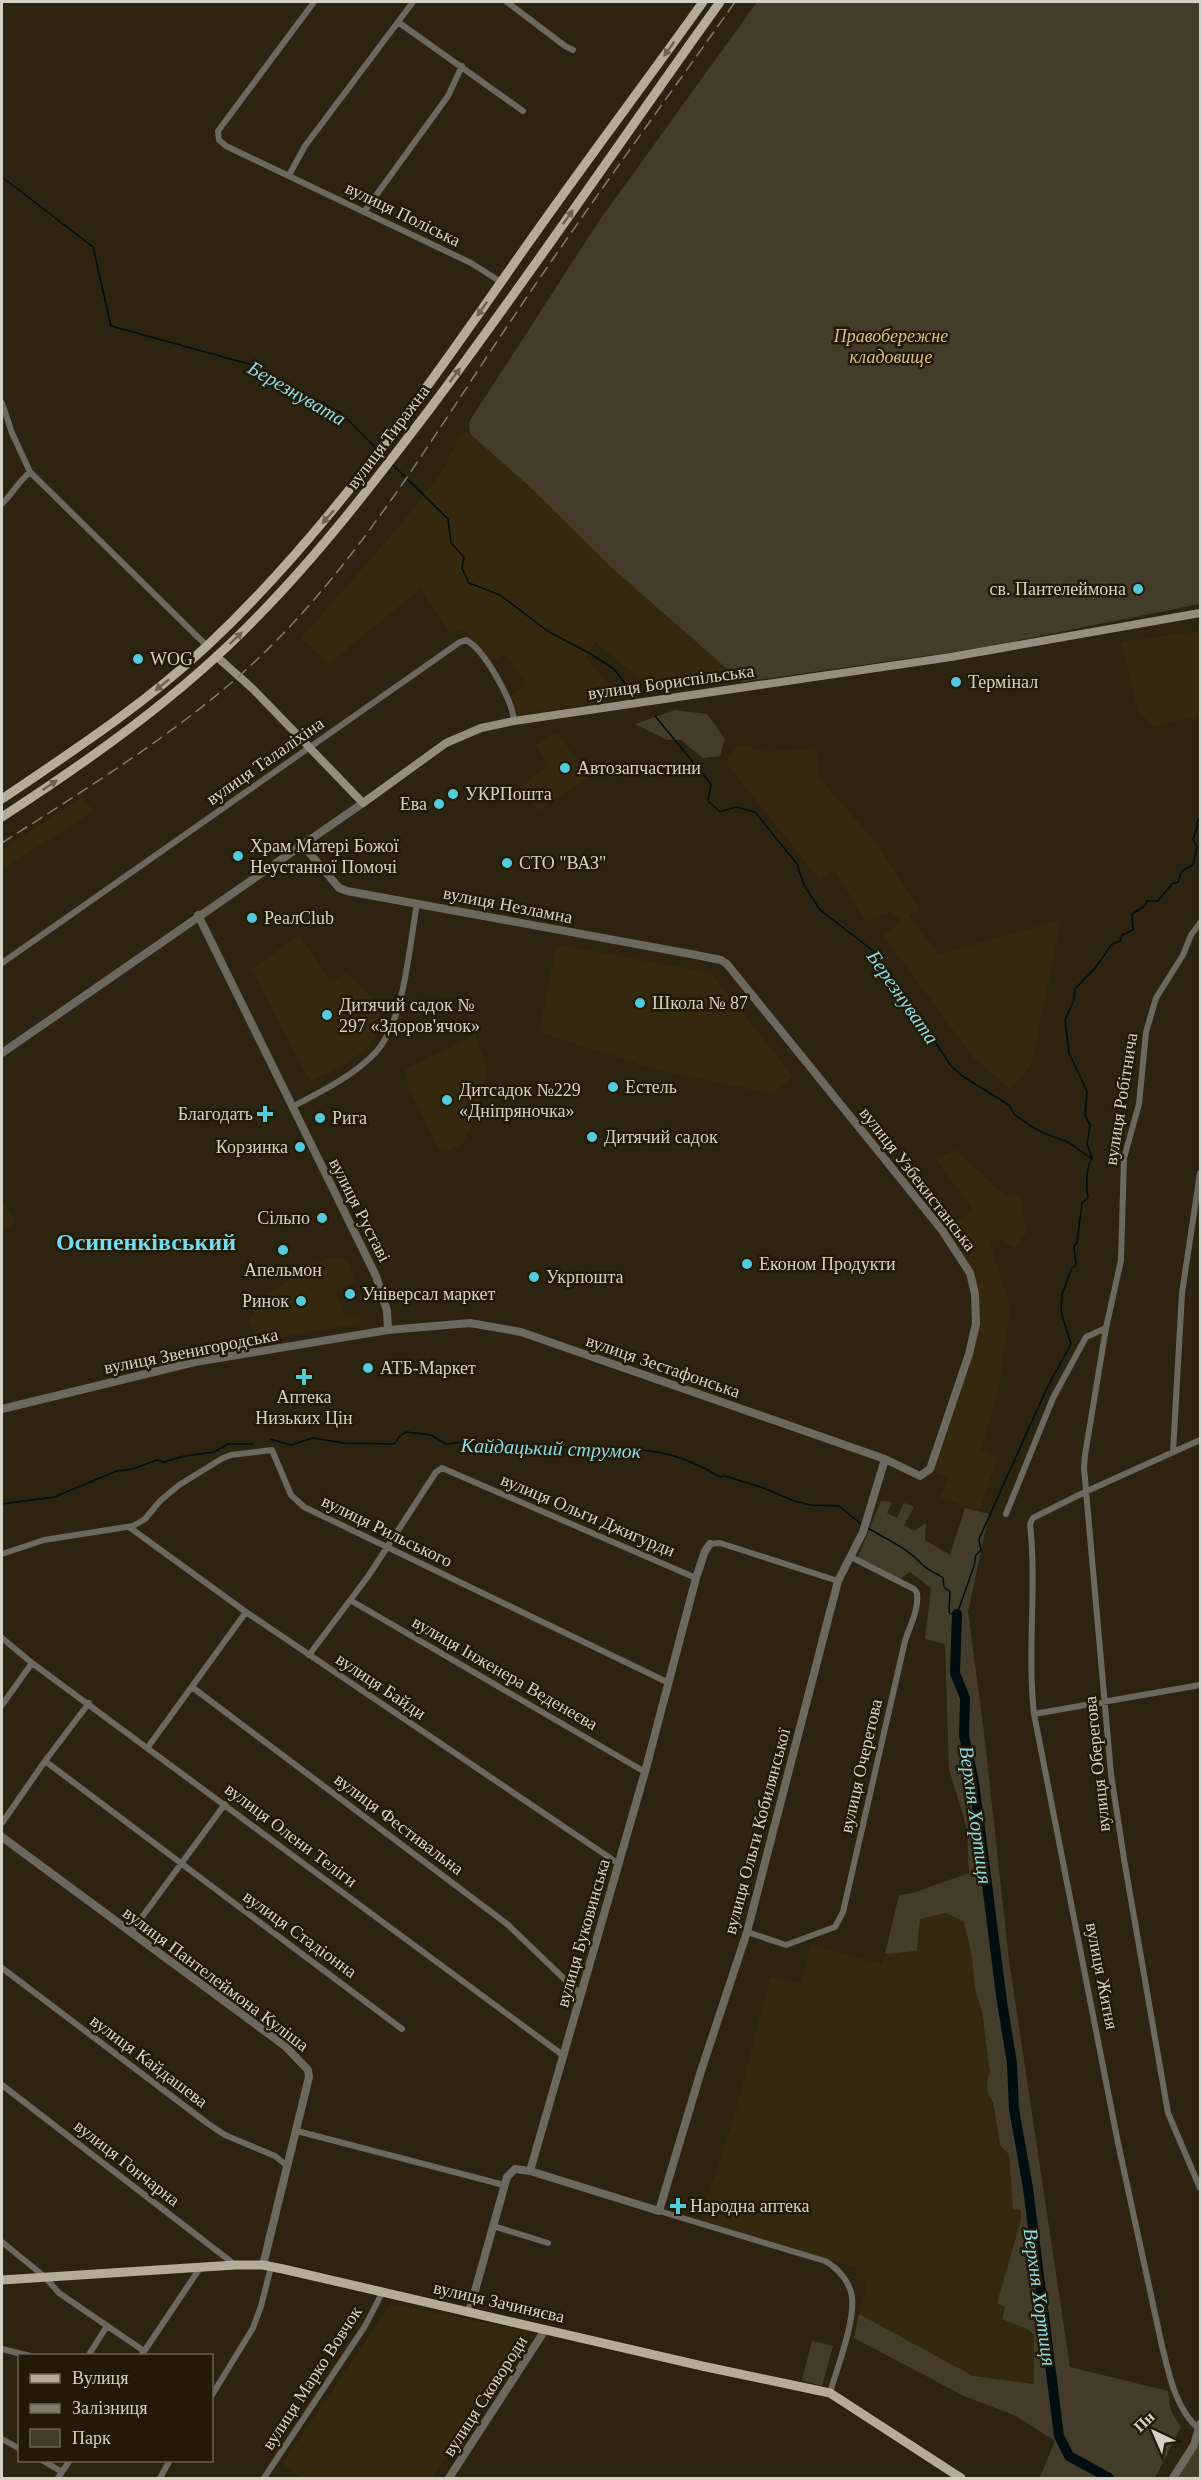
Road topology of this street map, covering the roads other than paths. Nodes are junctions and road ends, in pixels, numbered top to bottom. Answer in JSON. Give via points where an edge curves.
{"nodes":[{"id":1,"x":314,"y":2,"type":"edge"},
{"id":2,"x":413,"y":2,"type":"edge"},
{"id":3,"x":507,"y":2,"type":"edge"},
{"id":4,"x":704,"y":2,"type":"edge"},
{"id":5,"x":720,"y":2,"type":"edge"},
{"id":6,"x":398,"y":22,"type":"junction"},
{"id":7,"x":573,"y":50,"type":"dead end"},
{"id":8,"x":462,"y":66,"type":"junction"},
{"id":9,"x":523,"y":111,"type":"dead end"},
{"id":10,"x":600,"y":142,"type":"junction"},
{"id":11,"x":614,"y":150,"type":"junction"},
{"id":12,"x":289,"y":175,"type":"junction"},
{"id":13,"x":364,"y":212,"type":"junction"},
{"id":14,"x":501,"y":282,"type":"junction"},
{"id":15,"x":517,"y":291,"type":"junction"},
{"id":16,"x":2,"y":403,"type":"edge"},
{"id":17,"x":30,"y":472,"type":"junction"},
{"id":18,"x":2,"y":504,"type":"edge"},
{"id":19,"x":1200,"y":613,"type":"edge"},
{"id":20,"x":207,"y":646,"type":"junction"},
{"id":21,"x":216,"y":656,"type":"junction"},
{"id":22,"x":514,"y":721,"type":"junction"},
{"id":23,"x":311,"y":747,"type":"junction"},
{"id":24,"x":2,"y":800,"type":"edge"},
{"id":25,"x":363,"y":803,"type":"junction"},
{"id":26,"x":2,"y":817,"type":"edge"},
{"id":27,"x":302,"y":844,"type":"junction"},
{"id":28,"x":417,"y":904,"type":"junction"},
{"id":29,"x":198,"y":915,"type":"junction"},
{"id":30,"x":1200,"y":923,"type":"edge"},
{"id":31,"x":2,"y":963,"type":"edge"},
{"id":32,"x":727,"y":964,"type":"joint"},
{"id":33,"x":2,"y":1053,"type":"edge"},
{"id":34,"x":291,"y":1107,"type":"junction"},
{"id":35,"x":1200,"y":1173,"type":"edge"},
{"id":36,"x":1106,"y":1328,"type":"junction"},
{"id":37,"x":388,"y":1330,"type":"junction"},
{"id":38,"x":2,"y":1409,"type":"edge"},
{"id":39,"x":1200,"y":1440,"type":"edge"},
{"id":40,"x":1173,"y":1452,"type":"junction"},
{"id":41,"x":885,"y":1460,"type":"junction"},
{"id":42,"x":920,"y":1476,"type":"joint"},
{"id":43,"x":1085,"y":1492,"type":"junction"},
{"id":44,"x":1005,"y":1514,"type":"dead end"},
{"id":45,"x":129,"y":1527,"type":"junction"},
{"id":46,"x":710,"y":1544,"type":"joint"},
{"id":47,"x":385,"y":1548,"type":"junction"},
{"id":48,"x":2,"y":1554,"type":"edge"},
{"id":49,"x":851,"y":1557,"type":"junction"},
{"id":50,"x":696,"y":1578,"type":"junction"},
{"id":51,"x":838,"y":1581,"type":"junction"},
{"id":52,"x":350,"y":1600,"type":"junction"},
{"id":53,"x":246,"y":1612,"type":"junction"},
{"id":54,"x":2,"y":1638,"type":"edge"},
{"id":55,"x":309,"y":1655,"type":"junction"},
{"id":56,"x":32,"y":1663,"type":"junction"},
{"id":57,"x":669,"y":1683,"type":"junction"},
{"id":58,"x":1200,"y":1685,"type":"edge"},
{"id":59,"x":192,"y":1687,"type":"junction"},
{"id":60,"x":1105,"y":1701,"type":"junction"},
{"id":61,"x":88,"y":1703,"type":"junction"},
{"id":62,"x":2,"y":1705,"type":"edge"},
{"id":63,"x":1034,"y":1714,"type":"junction"},
{"id":64,"x":148,"y":1747,"type":"junction"},
{"id":65,"x":45,"y":1761,"type":"junction"},
{"id":66,"x":645,"y":1772,"type":"junction"},
{"id":67,"x":225,"y":1804,"type":"junction"},
{"id":68,"x":2,"y":1824,"type":"edge"},
{"id":69,"x":2,"y":1837,"type":"edge"},
{"id":70,"x":180,"y":1864,"type":"junction"},
{"id":71,"x":618,"y":1864,"type":"junction"},
{"id":72,"x":131,"y":1932,"type":"junction"},
{"id":73,"x":747,"y":1932,"type":"junction"},
{"id":74,"x":2,"y":1968,"type":"edge"},
{"id":75,"x":581,"y":1995,"type":"junction"},
{"id":76,"x":402,"y":2029,"type":"dead end"},
{"id":77,"x":564,"y":2056,"type":"junction"},
{"id":78,"x":2,"y":2085,"type":"edge"},
{"id":79,"x":297,"y":2131,"type":"junction"},
{"id":80,"x":286,"y":2165,"type":"junction"},
{"id":81,"x":530,"y":2170,"type":"junction"},
{"id":82,"x":504,"y":2185,"type":"junction"},
{"id":83,"x":1200,"y":2188,"type":"edge"},
{"id":84,"x":659,"y":2211,"type":"junction"},
{"id":85,"x":493,"y":2226,"type":"junction"},
{"id":86,"x":2,"y":2242,"type":"edge"},
{"id":87,"x":548,"y":2243,"type":"dead end"},
{"id":88,"x":235,"y":2265,"type":"junction"},
{"id":89,"x":267,"y":2266,"type":"junction"},
{"id":90,"x":200,"y":2268,"type":"junction"},
{"id":91,"x":45,"y":2277,"type":"junction"},
{"id":92,"x":2,"y":2280,"type":"edge"},
{"id":93,"x":382,"y":2293,"type":"junction"},
{"id":94,"x":469,"y":2312,"type":"junction"},
{"id":95,"x":107,"y":2326,"type":"junction"},
{"id":96,"x":545,"y":2330,"type":"junction"},
{"id":97,"x":2,"y":2349,"type":"edge"},
{"id":98,"x":142,"y":2353,"type":"edge"},
{"id":99,"x":25,"y":2354,"type":"edge"},
{"id":100,"x":89,"y":2354,"type":"edge"},
{"id":101,"x":213,"y":2393,"type":"edge"},
{"id":102,"x":830,"y":2393,"type":"junction"},
{"id":103,"x":1200,"y":2428,"type":"edge"},
{"id":104,"x":2,"y":2439,"type":"edge"},
{"id":105,"x":18,"y":2448,"type":"edge"},
{"id":106,"x":45,"y":2462,"type":"edge"},
{"id":107,"x":69,"y":2462,"type":"edge"},
{"id":108,"x":169,"y":2462,"type":"edge"},
{"id":109,"x":62,"y":2472,"type":"junction"},
{"id":110,"x":58,"y":2478,"type":"edge"},
{"id":111,"x":160,"y":2478,"type":"edge"},
{"id":112,"x":264,"y":2478,"type":"edge"},
{"id":113,"x":449,"y":2478,"type":"edge"},
{"id":114,"x":961,"y":2478,"type":"edge"},
{"id":115,"x":1173,"y":2478,"type":"edge"}],
"edges":[{"from":1,"to":12,"type":"street","name":"вулиця Поліська","via":[[217,136],[226,146]]},
{"from":2,"to":6,"type":"street"},
{"from":3,"to":7,"type":"street"},
{"from":4,"to":10,"type":"main road","name":"вулиця Тиражна","one_way":true},
{"from":5,"to":11,"type":"main road","name":"вулиця Тиражна"},
{"from":6,"to":8,"type":"street"},
{"from":6,"to":12,"type":"street","via":[[305,146]]},
{"from":8,"to":9,"type":"street"},
{"from":8,"to":13,"type":"street","via":[[448,96]]},
{"from":10,"to":11,"type":"main road"},
{"from":10,"to":14,"type":"main road","name":"вулиця Тиражна"},
{"from":15,"to":11,"type":"main road","name":"вулиця Тиражна","one_way":true},
{"from":12,"to":13,"type":"street","name":"вулиця Поліська"},
{"from":13,"to":14,"type":"street","name":"вулиця Поліська","via":[[471,263]]},
{"from":14,"to":15,"type":"main road"},
{"from":14,"to":20,"type":"main road","name":"вулиця Тиражна","one_way":true,"via":[[346,497]]},
{"from":21,"to":15,"type":"main road","name":"вулиця Тиражна","one_way":true,"via":[[257,618],[357,505]]},
{"from":16,"to":17,"type":"street"},
{"from":17,"to":18,"type":"street"},
{"from":17,"to":20,"type":"street"},
{"from":19,"to":22,"type":"main road","name":"вулиця Бориспільська","via":[[951,657]]},
{"from":20,"to":21,"type":"main road"},
{"from":20,"to":24,"type":"main road","name":"вулиця Тиражна","one_way":true,"via":[[125,713]]},
{"from":21,"to":23,"type":"main road"},
{"from":26,"to":21,"type":"main road","name":"вулиця Тиражна","one_way":true,"via":[[154,709]]},
{"from":22,"to":23,"type":"street","name":"вулиця Талаліхіна","via":[[510,702],[477,649],[466,640]]},
{"from":22,"to":25,"type":"main road","name":"вулиця Бориспільська","via":[[481,728],[446,743]]},
{"from":23,"to":25,"type":"main road"},
{"from":23,"to":31,"type":"street","name":"вулиця Талаліхіна"},
{"from":25,"to":27,"type":"street","name":"вулиця Бориспільська"},
{"from":27,"to":28,"type":"street","name":"вулиця Незламна","via":[[339,888]]},
{"from":27,"to":29,"type":"street","name":"вулиця Бориспільська"},
{"from":28,"to":32,"type":"street","name":"вулиця Незламна"},
{"from":28,"to":34,"type":"street","via":[[400,999],[389,1034],[357,1068]]},
{"from":29,"to":33,"type":"street","name":"вулиця Бориспільська"},
{"from":29,"to":34,"type":"street","name":"вулиця Руставі"},
{"from":30,"to":36,"type":"street","name":"вулиця Робітнича","via":[[1156,998],[1146,1032],[1138,1104],[1124,1158],[1122,1260]]},
{"from":32,"to":42,"type":"street","name":"вулиця Узбекистанська","via":[[942,1230],[970,1273],[976,1324],[973,1341],[930,1469]]},
{"from":34,"to":37,"type":"street","name":"вулиця Руставі","via":[[376,1276],[387,1311]]},
{"from":35,"to":40,"type":"street","via":[[1182,1293]]},
{"from":36,"to":43,"type":"street","name":"вулиця Оберегова","via":[[1085,1455]]},
{"from":36,"to":44,"type":"street","via":[[1086,1337],[1058,1388]]},
{"from":37,"to":38,"type":"street","name":"вулиця Звенигородська","via":[[195,1362]]},
{"from":37,"to":41,"type":"street","name":"вулиця Зестафонська","via":[[470,1323],[521,1332]]},
{"from":39,"to":40,"type":"street"},
{"from":40,"to":43,"type":"street"},
{"from":41,"to":42,"type":"street","name":"вулиця Зестафонська"},
{"from":41,"to":49,"type":"street","name":"вулиця Ольги Кобилянської","via":[[863,1532]]},
{"from":43,"to":60,"type":"street","name":"вулиця Оберегова"},
{"from":43,"to":63,"type":"street","name":"вулиця Житня","via":[[1033,1518],[1030,1524],[1030,1673]]},
{"from":45,"to":47,"type":"street","name":"вулиця Рильського","via":[[145,1519],[179,1485],[223,1458],[272,1450],[291,1495],[300,1504]]},
{"from":45,"to":48,"type":"street","via":[[44,1540]]},
{"from":45,"to":53,"type":"street","name":"вулиця Байди"},
{"from":46,"to":50,"type":"street","name":"вулиця Буковинська"},
{"from":46,"to":51,"type":"street","via":[[720,1543]]},
{"from":47,"to":50,"type":"street","name":"вулиця Ольги Джигурди","via":[[442,1468]]},
{"from":47,"to":52,"type":"street"},
{"from":47,"to":57,"type":"street","name":"вулиця Рильського"},
{"from":49,"to":51,"type":"street","name":"вулиця Ольги Кобилянської"},
{"from":49,"to":73,"type":"street","name":"вулиця Очеретова","via":[[914,1589],[918,1595],[843,1912],[835,1928],[786,1945]]},
{"from":50,"to":57,"type":"street","name":"вулиця Буковинська"},
{"from":51,"to":73,"type":"street","name":"вулиця Ольги Кобилянської"},
{"from":52,"to":55,"type":"street"},
{"from":52,"to":66,"type":"street","name":"вулиця Інженера Веденеєва"},
{"from":53,"to":55,"type":"street","name":"вулиця Байди"},
{"from":53,"to":59,"type":"street"},
{"from":54,"to":56,"type":"street","name":"вулиця Олени Теліги"},
{"from":55,"to":71,"type":"street","name":"вулиця Байди"},
{"from":56,"to":61,"type":"street","name":"вулиця Олени Теліги"},
{"from":56,"to":62,"type":"street"},
{"from":57,"to":66,"type":"street","name":"вулиця Буковинська"},
{"from":58,"to":60,"type":"street"},
{"from":59,"to":64,"type":"street"},
{"from":59,"to":75,"type":"street","name":"вулиця Фестивальна","via":[[507,1924]]},
{"from":60,"to":63,"type":"street"},
{"from":60,"to":83,"type":"street","name":"вулиця Оберегова","via":[[1111,1774],[1166,2103]]},
{"from":61,"to":64,"type":"street","name":"вулиця Олени Теліги"},
{"from":61,"to":65,"type":"street"},
{"from":63,"to":103,"type":"street","name":"вулиця Житня","via":[[1118,2143],[1167,2368],[1185,2414]]},
{"from":64,"to":67,"type":"street","name":"вулиця Олени Теліги"},
{"from":65,"to":68,"type":"street"},
{"from":65,"to":70,"type":"street","name":"вулиця Стадіонна"},
{"from":66,"to":71,"type":"street","name":"вулиця Буковинська"},
{"from":67,"to":70,"type":"street"},
{"from":67,"to":77,"type":"street","name":"вулиця Олени Теліги"},
{"from":69,"to":72,"type":"street","name":"вулиця Пантелеймона Куліша"},
{"from":70,"to":72,"type":"street"},
{"from":70,"to":76,"type":"street","name":"вулиця Стадіонна"},
{"from":71,"to":75,"type":"street","name":"вулиця Буковинська"},
{"from":72,"to":79,"type":"street","name":"вулиця Пантелеймона Куліша","via":[[304,2064],[309,2078]]},
{"from":73,"to":84,"type":"street","name":"вулиця Ольги Кобилянської"},
{"from":74,"to":80,"type":"street","name":"вулиця Кайдашева","via":[[207,2124]]},
{"from":75,"to":77,"type":"street","name":"вулиця Буковинська"},
{"from":77,"to":81,"type":"street","name":"вулиця Буковинська"},
{"from":78,"to":88,"type":"street","name":"вулиця Гончарна"},
{"from":79,"to":80,"type":"street","name":"вулиця Пантелеймона Куліша"},
{"from":79,"to":82,"type":"street"},
{"from":80,"to":89,"type":"street","name":"вулиця Пантелеймона Куліша"},
{"from":81,"to":82,"type":"street","via":[[511,2171]]},
{"from":81,"to":84,"type":"street"},
{"from":82,"to":85,"type":"street"},
{"from":84,"to":102,"type":"street","via":[[825,2261],[843,2276],[852,2297],[851,2317]]},
{"from":85,"to":87,"type":"street"},
{"from":85,"to":94,"type":"street"},
{"from":86,"to":91,"type":"street"},
{"from":88,"to":89,"type":"main road","name":"вулиця Зачиняєва"},
{"from":88,"to":90,"type":"main road","name":"вулиця Зачиняєва"},
{"from":89,"to":93,"type":"main road","name":"вулиця Зачиняєва"},
{"from":89,"to":101,"type":"street","via":[[253,2328]]},
{"from":90,"to":91,"type":"main road","name":"вулиця Зачиняєва"},
{"from":90,"to":98,"type":"street"},
{"from":91,"to":92,"type":"main road","name":"вулиця Зачиняєва"},
{"from":91,"to":95,"type":"street","via":[[58,2293]]},
{"from":93,"to":94,"type":"main road","name":"вулиця Зачиняєва"},
{"from":93,"to":112,"type":"street","name":"вулиця Марко Вовчок","via":[[365,2326]]},
{"from":94,"to":96,"type":"main road","name":"вулиця Зачиняєва"},
{"from":95,"to":98,"type":"street"},
{"from":95,"to":100,"type":"street"},
{"from":96,"to":102,"type":"main road","name":"вулиця Зачиняєва"},
{"from":96,"to":113,"type":"street","name":"вулиця Сковороди"},
{"from":97,"to":99,"type":"street"},
{"from":102,"to":114,"type":"main road","name":"вулиця Зачиняєва"},
{"from":103,"to":115,"type":"street"},
{"from":104,"to":105,"type":"street"},
{"from":106,"to":109,"type":"street"},
{"from":107,"to":109,"type":"street"},
{"from":108,"to":111,"type":"street"},
{"from":109,"to":110,"type":"street"}]}
